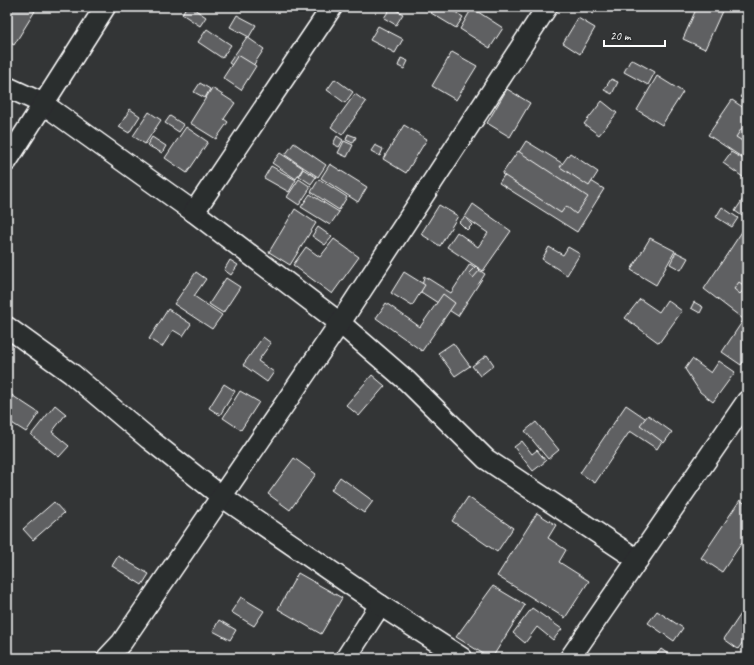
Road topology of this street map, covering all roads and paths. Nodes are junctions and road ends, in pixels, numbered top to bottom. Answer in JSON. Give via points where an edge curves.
{"nodes":[{"id":1,"x":105,"y":7,"type":"edge"},
{"id":2,"x":332,"y":7,"type":"edge"},
{"id":3,"x":547,"y":7,"type":"edge"},
{"id":4,"x":7,"y":87,"type":"edge"},
{"id":5,"x":42,"y":103,"type":"junction"},
{"id":6,"x":7,"y":161,"type":"edge"},
{"id":7,"x":194,"y":212,"type":"junction"},
{"id":8,"x":340,"y":322,"type":"junction"},
{"id":9,"x":7,"y":327,"type":"edge"},
{"id":10,"x":747,"y":401,"type":"edge"},
{"id":11,"x":221,"y":496,"type":"junction"},
{"id":12,"x":638,"y":560,"type":"junction"},
{"id":13,"x":380,"y":605,"type":"junction"},
{"id":14,"x":107,"y":658,"type":"edge"},
{"id":15,"x":346,"y":658,"type":"edge"},
{"id":16,"x":462,"y":658,"type":"edge"},
{"id":17,"x":570,"y":658,"type":"edge"}],
"edges":[{"from":1,"to":5,"type":"street"},
{"from":2,"to":7,"type":"street"},
{"from":3,"to":8,"type":"street"},
{"from":4,"to":5,"type":"street"},
{"from":5,"to":6,"type":"street"},
{"from":5,"to":7,"type":"street"},
{"from":7,"to":8,"type":"street"},
{"from":8,"to":11,"type":"street"},
{"from":8,"to":12,"type":"street","via":[[407,381],[486,458]]},
{"from":9,"to":11,"type":"street","via":[[72,374]]},
{"from":10,"to":12,"type":"street"},
{"from":11,"to":13,"type":"street"},
{"from":11,"to":14,"type":"street","via":[[122,642]]},
{"from":12,"to":17,"type":"street"},
{"from":13,"to":15,"type":"street"},
{"from":13,"to":16,"type":"street"}]}
